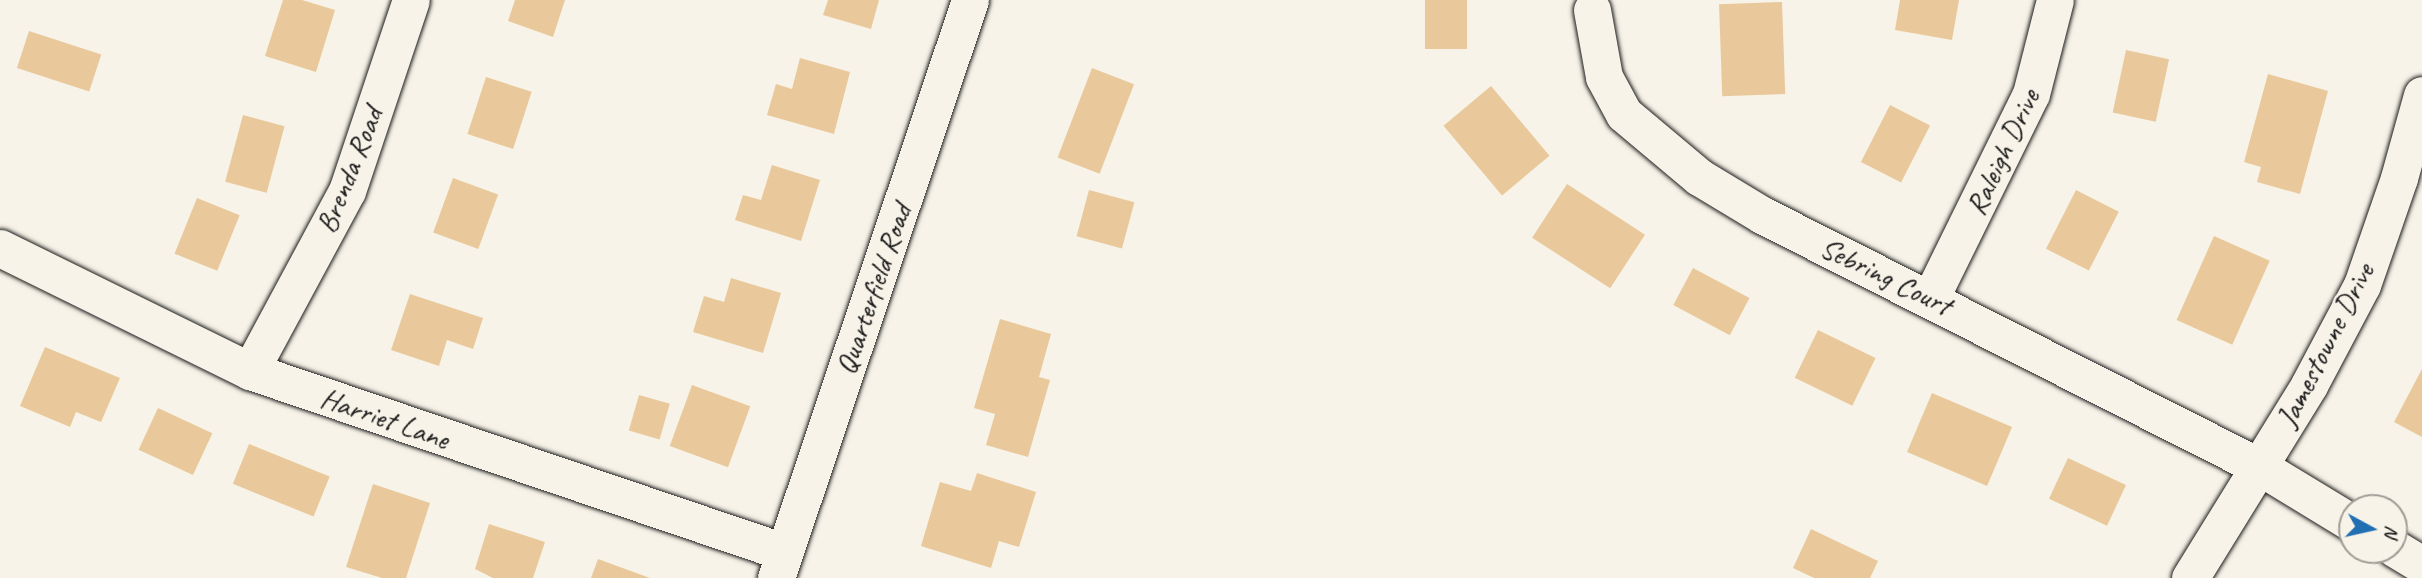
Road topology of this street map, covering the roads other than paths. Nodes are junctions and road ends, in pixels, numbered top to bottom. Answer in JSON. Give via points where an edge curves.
{"nodes":[{"id":1,"x":411,"y":0,"type":"edge"},
{"id":2,"x":970,"y":0,"type":"edge"},
{"id":3,"x":2055,"y":0,"type":"edge"},
{"id":4,"x":1592,"y":10,"type":"dead end"},
{"id":5,"x":2422,"y":95,"type":"edge"},
{"id":6,"x":0,"y":248,"type":"edge"},
{"id":7,"x":1931,"y":298,"type":"junction"},
{"id":8,"x":250,"y":371,"type":"junction"},
{"id":9,"x":2260,"y":467,"type":"junction"},
{"id":10,"x":2338,"y":514,"type":"edge"},
{"id":11,"x":780,"y":565,"type":"edge"},
{"id":12,"x":2190,"y":578,"type":"edge"}],
"edges":[{"from":1,"to":8,"type":"street","name":"Brenda Road","via":[[347,191]]},
{"from":2,"to":11,"type":"street","name":"Quarterfield Road"},
{"from":3,"to":7,"type":"street","name":"Raleigh Drive","via":[[2031,94]]},
{"from":4,"to":7,"type":"street","name":"Sebring Court","via":[[1604,77],[1624,114],[1660,148],[1762,215]]},
{"from":5,"to":9,"type":"street","name":"Jamestowne Drive","via":[[2362,285]]},
{"from":6,"to":8,"type":"street","name":"Harriet Lane"},
{"from":7,"to":9,"type":"street","name":"Sebring Court"},
{"from":8,"to":11,"type":"street","name":"Harriet Lane"},
{"from":9,"to":10,"type":"street","name":"Sebring Court"},
{"from":9,"to":12,"type":"street","name":"Jamestowne Drive"}]}
